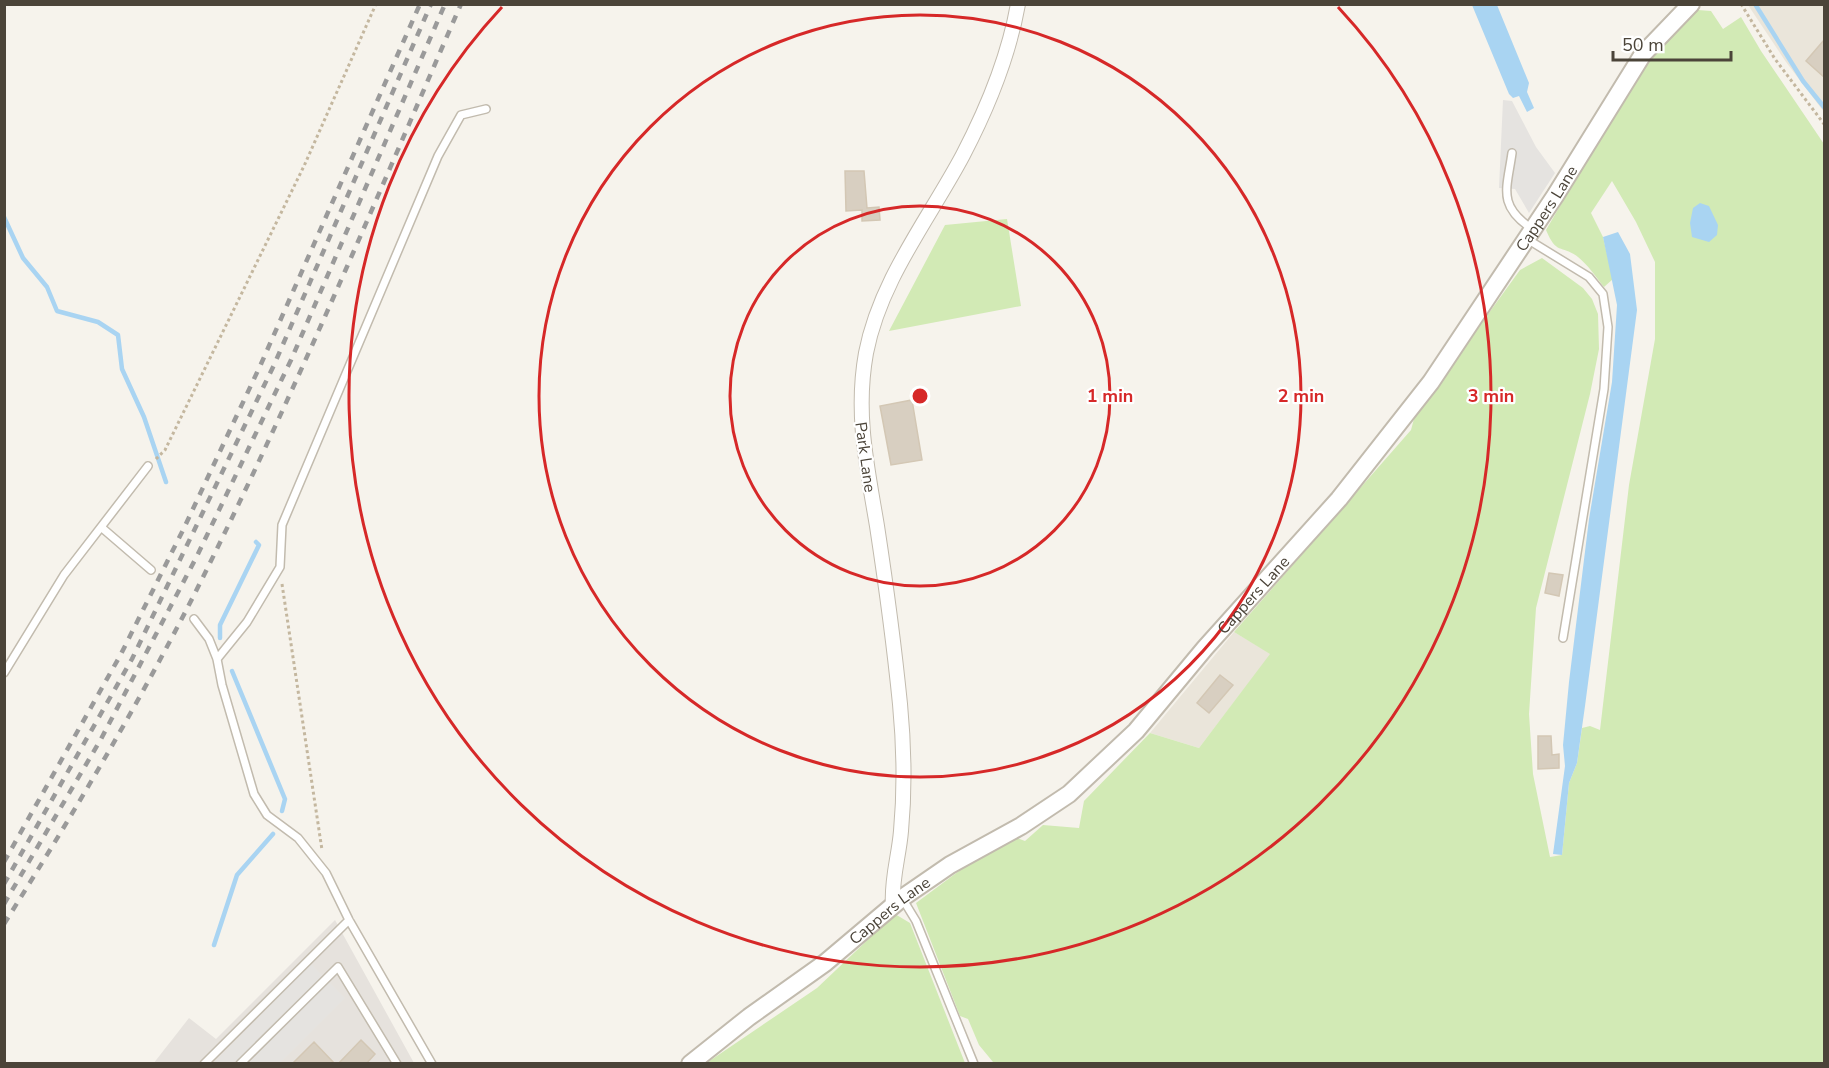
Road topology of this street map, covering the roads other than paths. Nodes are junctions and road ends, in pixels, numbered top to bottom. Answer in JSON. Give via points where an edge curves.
{"nodes":[{"id":1,"x":1018,"y":4,"type":"edge"},
{"id":2,"x":1691,"y":4,"type":"edge"},
{"id":3,"x":486,"y":109,"type":"dead end"},
{"id":4,"x":1512,"y":153,"type":"dead end"},
{"id":5,"x":1530,"y":234,"type":"junction"},
{"id":6,"x":148,"y":466,"type":"dead end"},
{"id":7,"x":101,"y":527,"type":"junction"},
{"id":8,"x":151,"y":570,"type":"dead end"},
{"id":9,"x":194,"y":619,"type":"dead end"},
{"id":10,"x":1563,"y":638,"type":"dead end"},
{"id":11,"x":217,"y":659,"type":"junction"},
{"id":12,"x":4,"y":673,"type":"edge"},
{"id":13,"x":897,"y":902,"type":"junction"},
{"id":14,"x":349,"y":920,"type":"junction"},
{"id":15,"x":204,"y":1064,"type":"edge"},
{"id":16,"x":240,"y":1064,"type":"edge"},
{"id":17,"x":397,"y":1064,"type":"edge"},
{"id":18,"x":432,"y":1064,"type":"edge"},
{"id":19,"x":690,"y":1064,"type":"edge"},
{"id":20,"x":975,"y":1064,"type":"edge"}],
"edges":[{"from":1,"to":13,"type":"street","name":"Park Lane","via":[[991,93],[963,154],[899,265],[878,311],[866,353],[860,416],[900,705],[905,794]]},
{"from":2,"to":5,"type":"street","name":"Cappers Lane","via":[[1643,54]]},
{"from":3,"to":11,"type":"lane","via":[[461,115],[438,156],[282,525],[280,567],[247,622]]},
{"from":4,"to":5,"type":"lane","via":[[1508,208]]},
{"from":5,"to":10,"type":"lane","via":[[1589,277],[1603,294],[1608,327],[1604,389]]},
{"from":5,"to":13,"type":"street","name":"Cappers Lane","via":[[1431,382],[1360,472],[1136,731],[1069,794],[950,865]]},
{"from":6,"to":7,"type":"lane"},
{"from":7,"to":8,"type":"lane"},
{"from":7,"to":12,"type":"lane","via":[[64,574]]},
{"from":9,"to":11,"type":"lane","via":[[209,639]]},
{"from":11,"to":14,"type":"lane","via":[[254,794],[267,815],[298,838],[326,873]]},
{"from":13,"to":19,"type":"street","name":"Cappers Lane","via":[[825,963]]},
{"from":13,"to":20,"type":"lane","via":[[916,921]]},
{"from":14,"to":15,"type":"lane"},
{"from":14,"to":18,"type":"lane"},
{"from":16,"to":17,"type":"lane","via":[[338,967]]}]}
